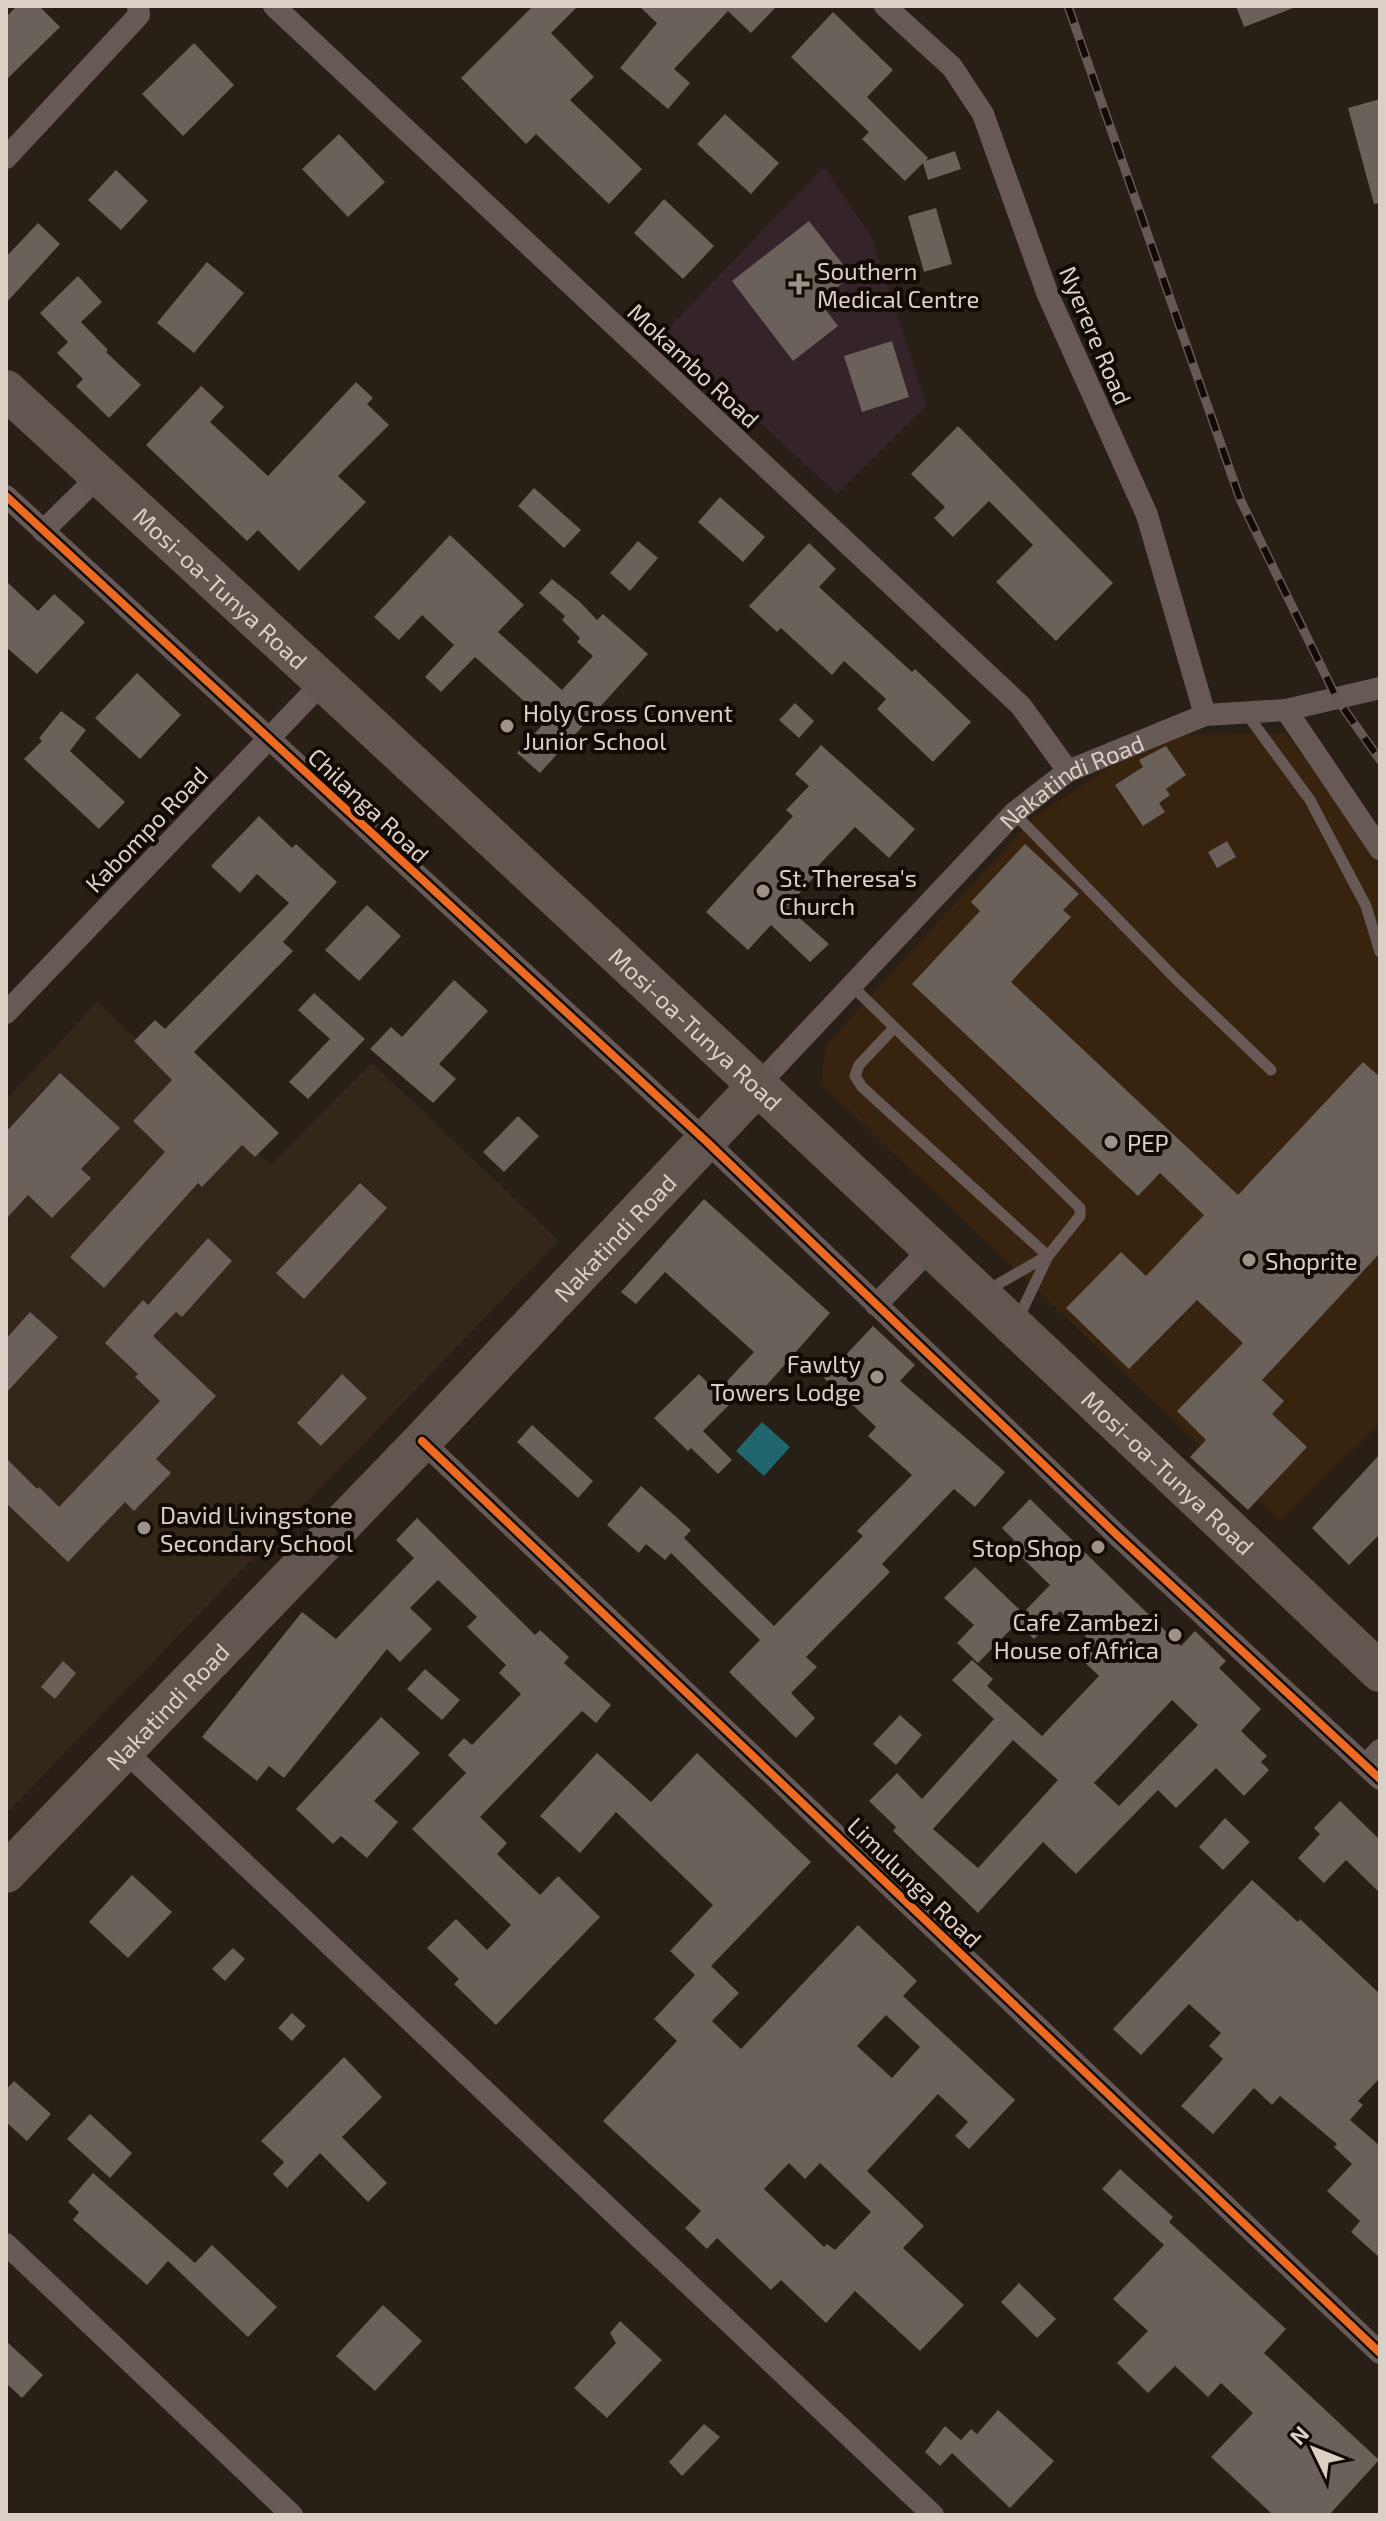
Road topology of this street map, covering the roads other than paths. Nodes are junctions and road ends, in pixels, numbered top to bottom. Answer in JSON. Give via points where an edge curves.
{"nodes":[{"id":1,"x":274,"y":6,"type":"edge"},
{"id":2,"x":885,"y":6,"type":"edge"},
{"id":3,"x":143,"y":9,"type":"edge"},
{"id":4,"x":6,"y":158,"type":"edge"},
{"id":5,"x":6,"y":390,"type":"edge"},
{"id":6,"x":99,"y":476,"type":"junction"},
{"id":7,"x":6,"y":496,"type":"edge"},
{"id":8,"x":43,"y":531,"type":"junction"},
{"id":9,"x":324,"y":681,"type":"junction"},
{"id":10,"x":1380,"y":688,"type":"edge"},
{"id":11,"x":1286,"y":710,"type":"junction"},
{"id":12,"x":1246,"y":712,"type":"junction"},
{"id":13,"x":1205,"y":715,"type":"junction"},
{"id":14,"x":268,"y":739,"type":"junction"},
{"id":15,"x":1068,"y":771,"type":"junction"},
{"id":16,"x":1014,"y":813,"type":"junction"},
{"id":17,"x":1380,"y":849,"type":"edge"},
{"id":18,"x":1380,"y":952,"type":"edge"},
{"id":19,"x":851,"y":985,"type":"junction"},
{"id":20,"x":6,"y":1013,"type":"edge"},
{"id":21,"x":894,"y":1028,"type":"junction"},
{"id":22,"x":1271,"y":1070,"type":"dead end"},
{"id":23,"x":758,"y":1085,"type":"junction"},
{"id":24,"x":707,"y":1142,"type":"junction"},
{"id":25,"x":932,"y":1247,"type":"junction"},
{"id":26,"x":1048,"y":1256,"type":"junction"},
{"id":27,"x":982,"y":1293,"type":"junction"},
{"id":28,"x":876,"y":1305,"type":"junction"},
{"id":29,"x":1015,"y":1325,"type":"junction"},
{"id":30,"x":422,"y":1441,"type":"junction"},
{"id":31,"x":1380,"y":1672,"type":"edge"},
{"id":32,"x":124,"y":1750,"type":"junction"},
{"id":33,"x":1375,"y":1764,"type":"edge"},
{"id":34,"x":6,"y":1873,"type":"edge"},
{"id":35,"x":6,"y":2244,"type":"edge"},
{"id":36,"x":1380,"y":2353,"type":"edge"},
{"id":37,"x":292,"y":2515,"type":"edge"},
{"id":38,"x":933,"y":2515,"type":"edge"}],
"edges":[{"from":1,"to":15,"type":"street","name":"Mokambo Road","via":[[1021,706]]},
{"from":2,"to":13,"type":"street","name":"Nyerere Road","via":[[952,67],[983,114],[1048,295],[1147,515]]},
{"from":3,"to":4,"type":"street"},
{"from":5,"to":6,"type":"highway","name":"Mosi-oa-Tunya Road"},
{"from":6,"to":8,"type":"street"},
{"from":6,"to":9,"type":"highway","name":"Mosi-oa-Tunya Road"},
{"from":7,"to":8,"type":"street","name":"Chilanga Road"},
{"from":8,"to":14,"type":"street","name":"Chilanga Road"},
{"from":9,"to":14,"type":"street","name":"Kabompo Road"},
{"from":9,"to":23,"type":"highway","name":"Mosi-oa-Tunya Road"},
{"from":10,"to":11,"type":"street","name":"Nakatindi Road"},
{"from":11,"to":12,"type":"street","name":"Nakatindi Road"},
{"from":11,"to":17,"type":"street"},
{"from":12,"to":13,"type":"street","name":"Nakatindi Road"},
{"from":12,"to":18,"type":"lane","via":[[1310,800],[1366,906]]},
{"from":13,"to":15,"type":"street","name":"Nakatindi Road"},
{"from":14,"to":20,"type":"street","name":"Kabompo Road"},
{"from":14,"to":24,"type":"street","name":"Chilanga Road"},
{"from":15,"to":16,"type":"street","name":"Nakatindi Road"},
{"from":16,"to":19,"type":"street","name":"Nakatindi Road"},
{"from":16,"to":22,"type":"lane"},
{"from":19,"to":21,"type":"lane"},
{"from":19,"to":23,"type":"street","name":"Nakatindi Road"},
{"from":21,"to":26,"type":"lane","via":[[1075,1200],[1080,1216]]},
{"from":21,"to":26,"type":"lane","via":[[859,1065],[855,1076],[862,1087]]},
{"from":23,"to":24,"type":"highway","name":"Nakatindi Road"},
{"from":23,"to":25,"type":"highway","name":"Mosi-oa-Tunya Road"},
{"from":24,"to":28,"type":"street","name":"Chilanga Road"},
{"from":24,"to":30,"type":"highway","name":"Nakatindi Road"},
{"from":25,"to":27,"type":"highway","name":"Mosi-oa-Tunya Road"},
{"from":25,"to":28,"type":"street"},
{"from":26,"to":27,"type":"lane"},
{"from":26,"to":29,"type":"lane"},
{"from":27,"to":29,"type":"highway","name":"Mosi-oa-Tunya Road"},
{"from":28,"to":33,"type":"street","name":"Chilanga Road","via":[[1117,1535]]},
{"from":29,"to":31,"type":"highway","name":"Mosi-oa-Tunya Road"},
{"from":30,"to":32,"type":"highway","name":"Nakatindi Road"},
{"from":30,"to":36,"type":"street","name":"Limulunga Road"},
{"from":32,"to":34,"type":"highway","name":"Nakatindi Road"},
{"from":32,"to":38,"type":"street"},
{"from":35,"to":37,"type":"street"}]}
